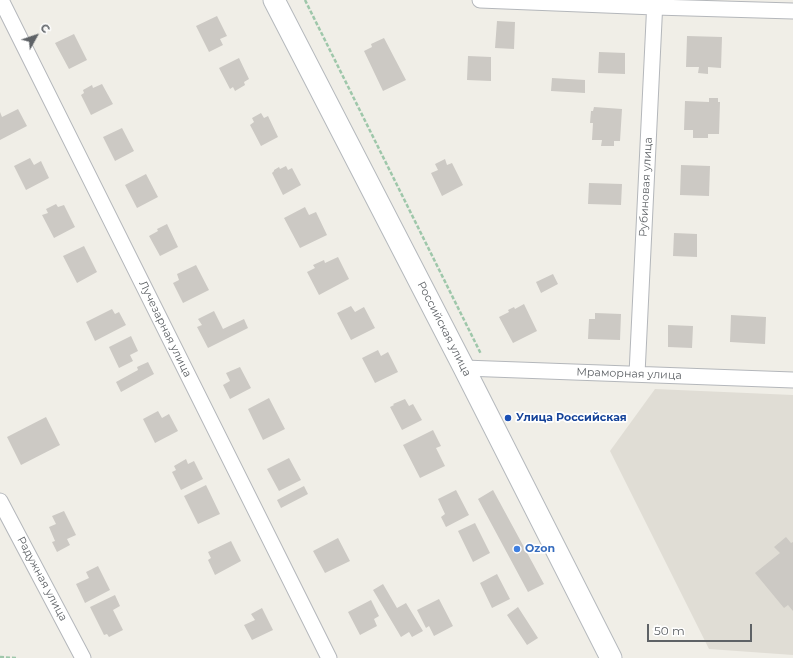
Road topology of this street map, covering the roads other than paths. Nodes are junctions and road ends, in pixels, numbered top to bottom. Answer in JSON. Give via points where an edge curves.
{"nodes":[{"id":1,"x":1,"y":0,"type":"edge"},
{"id":2,"x":274,"y":0,"type":"edge"},
{"id":3,"x":480,"y":0,"type":"edge"},
{"id":4,"x":655,"y":4,"type":"edge"},
{"id":5,"x":793,"y":11,"type":"edge"},
{"id":6,"x":464,"y":368,"type":"junction"},
{"id":7,"x":637,"y":374,"type":"junction"},
{"id":8,"x":793,"y":380,"type":"edge"},
{"id":9,"x":0,"y":501,"type":"edge"},
{"id":10,"x":83,"y":658,"type":"edge"},
{"id":11,"x":329,"y":658,"type":"edge"},
{"id":12,"x":611,"y":658,"type":"edge"}],
"edges":[{"from":1,"to":11,"type":"street","name":"Лучезарная улица"},
{"from":2,"to":6,"type":"main road","name":"Российская улица"},
{"from":3,"to":4,"type":"street"},
{"from":4,"to":5,"type":"street"},
{"from":4,"to":7,"type":"street","name":"Рубиновая улица"},
{"from":6,"to":7,"type":"street","name":"Мраморная улица"},
{"from":6,"to":12,"type":"main road","name":"Российская улица"},
{"from":7,"to":8,"type":"street","name":"Мраморная улица"},
{"from":9,"to":10,"type":"street","name":"Радужная улица"}]}
